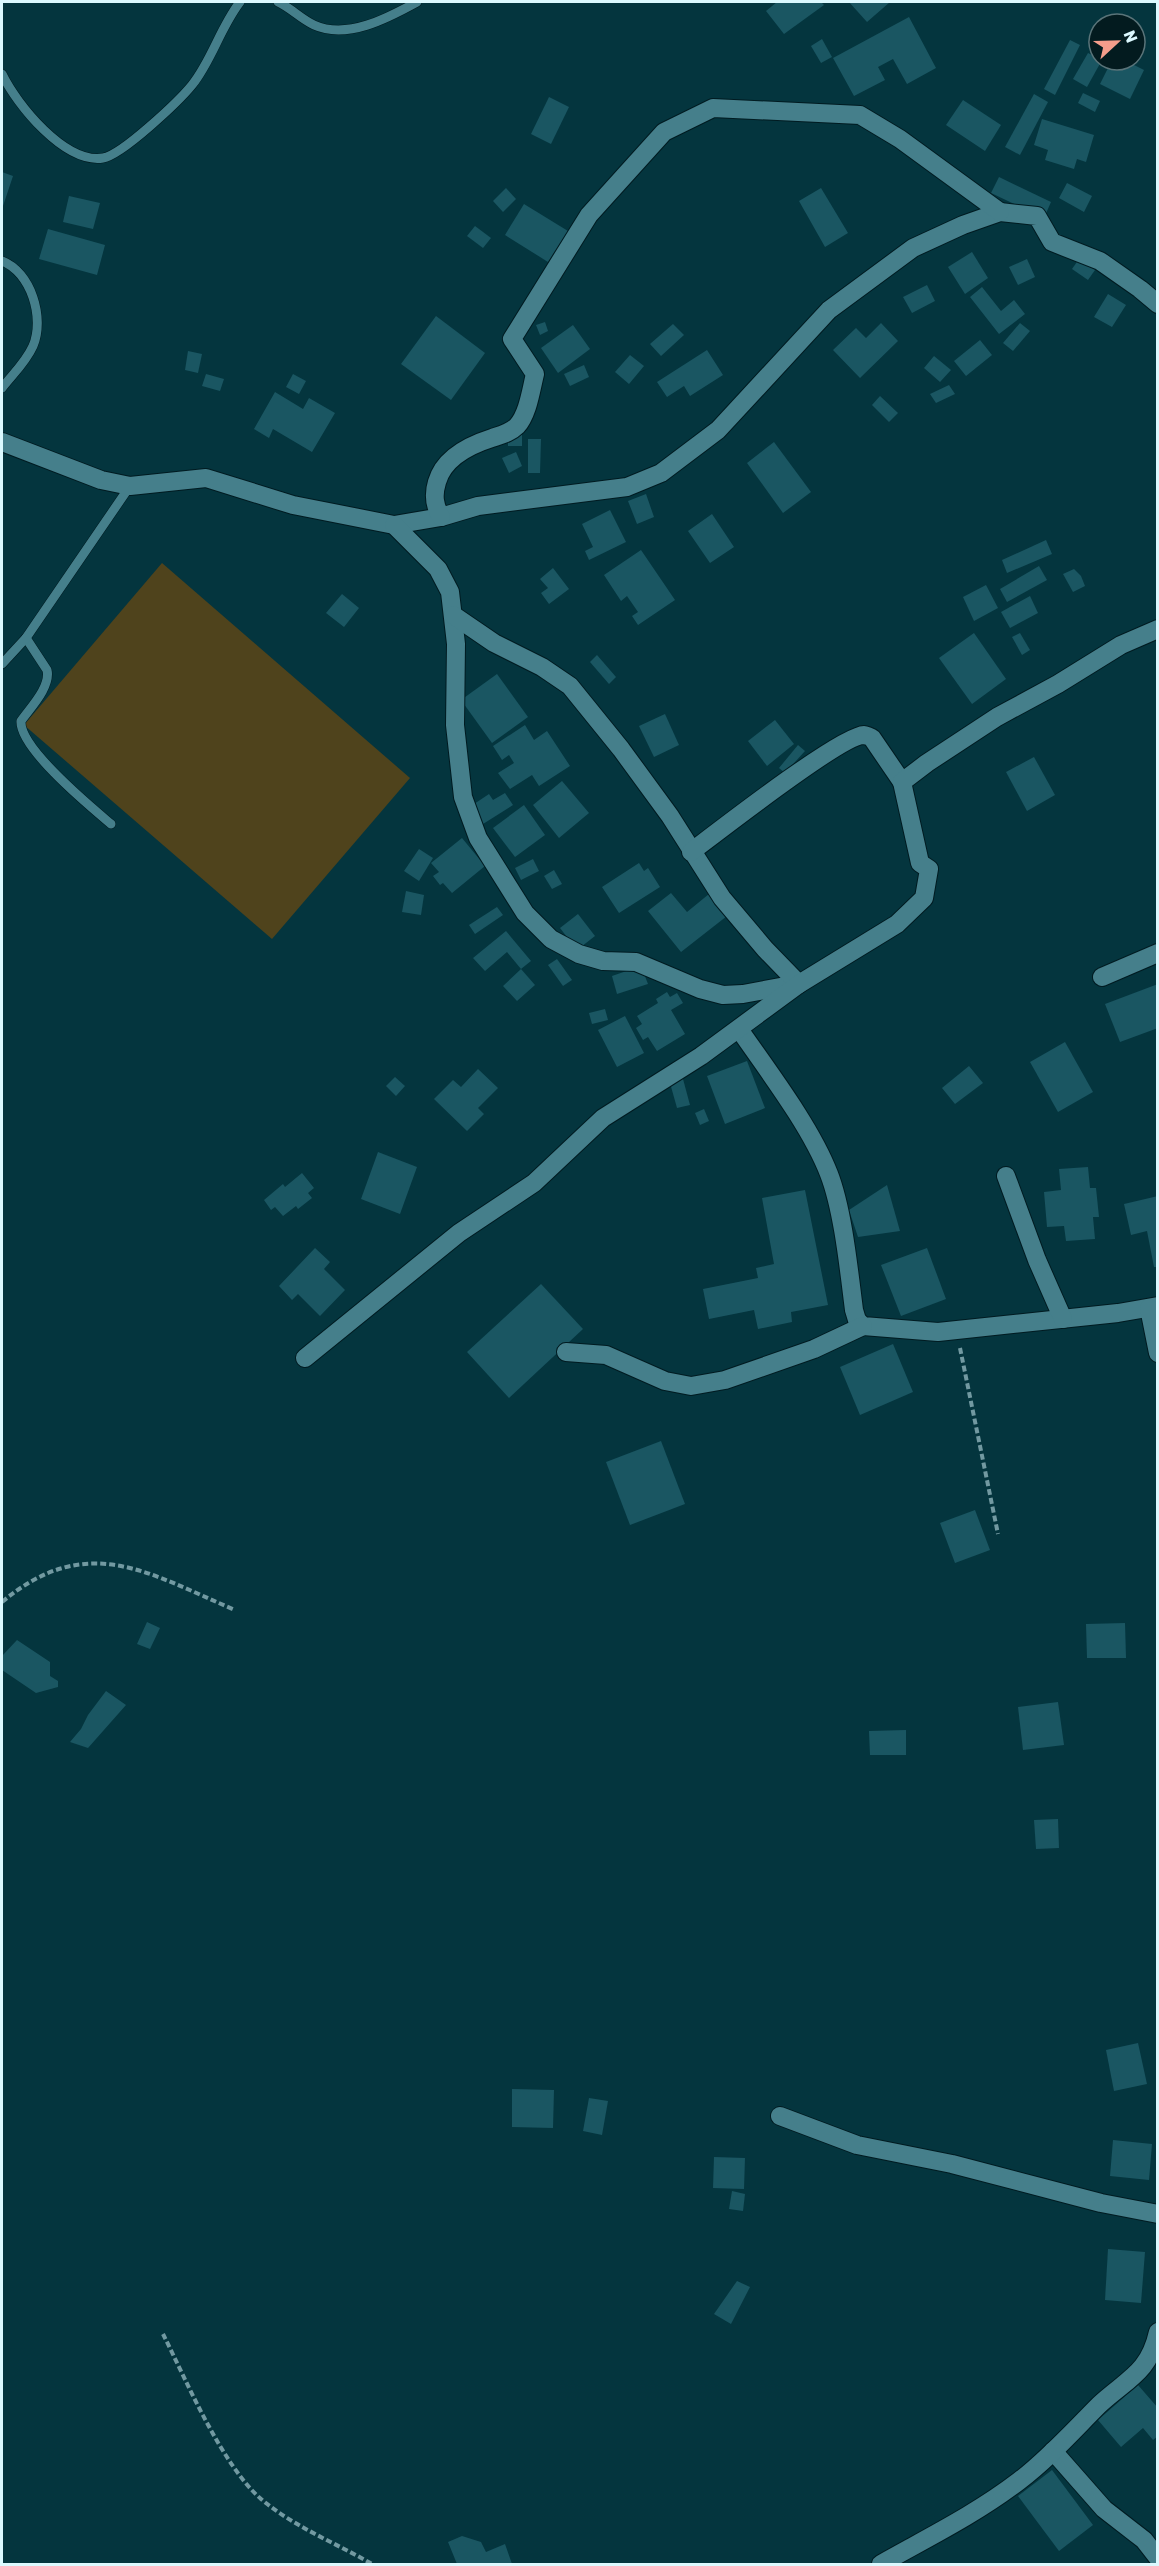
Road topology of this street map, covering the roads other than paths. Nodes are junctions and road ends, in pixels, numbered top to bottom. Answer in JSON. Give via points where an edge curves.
{"nodes":[{"id":1,"x":240,"y":2,"type":"edge"},
{"id":2,"x":278,"y":2,"type":"edge"},
{"id":3,"x":417,"y":2,"type":"edge"},
{"id":4,"x":2,"y":74,"type":"edge"},
{"id":5,"x":1000,"y":212,"type":"junction"},
{"id":6,"x":2,"y":261,"type":"edge"},
{"id":7,"x":1158,"y":304,"type":"edge"},
{"id":8,"x":2,"y":388,"type":"edge"},
{"id":9,"x":2,"y":442,"type":"edge"},
{"id":10,"x":130,"y":486,"type":"junction"},
{"id":11,"x":441,"y":517,"type":"junction"},
{"id":12,"x":394,"y":525,"type":"junction"},
{"id":13,"x":453,"y":615,"type":"junction"},
{"id":14,"x":1158,"y":629,"type":"edge"},
{"id":15,"x":26,"y":639,"type":"junction"},
{"id":16,"x":2,"y":664,"type":"edge"},
{"id":17,"x":902,"y":782,"type":"junction"},
{"id":18,"x":111,"y":825,"type":"dead end"},
{"id":19,"x":691,"y":852,"type":"junction"},
{"id":20,"x":1158,"y":953,"type":"edge"},
{"id":21,"x":1102,"y":977,"type":"dead end"},
{"id":22,"x":799,"y":984,"type":"junction"},
{"id":23,"x":739,"y":1029,"type":"junction"},
{"id":24,"x":1006,"y":1176,"type":"dead end"},
{"id":25,"x":1154,"y":1307,"type":"edge"},
{"id":26,"x":1063,"y":1319,"type":"junction"},
{"id":27,"x":863,"y":1326,"type":"junction"},
{"id":28,"x":566,"y":1352,"type":"dead end"},
{"id":29,"x":1158,"y":1353,"type":"edge"},
{"id":30,"x":305,"y":1358,"type":"dead end"},
{"id":31,"x":780,"y":2116,"type":"dead end"},
{"id":32,"x":1158,"y":2214,"type":"edge"},
{"id":33,"x":1158,"y":2332,"type":"edge"},
{"id":34,"x":1053,"y":2451,"type":"junction"},
{"id":35,"x":1158,"y":2558,"type":"edge"},
{"id":36,"x":881,"y":2565,"type":"edge"}],
"edges":[{"from":1,"to":4,"type":"lane","via":[[226,19],[191,86],[166,112],[106,158],[89,159],[42,129],[17,100]]},
{"from":2,"to":3,"type":"lane","via":[[311,24],[341,31],[374,22]]},
{"from":5,"to":7,"type":"street","via":[[1037,216],[1052,242],[1100,261]]},
{"from":5,"to":11,"type":"street","via":[[913,248],[829,310],[718,430],[661,473],[627,487],[478,506]]},
{"from":5,"to":11,"type":"street","via":[[900,139],[860,115],[713,108],[664,132],[589,215],[512,339],[535,374],[525,412],[511,431],[474,444],[445,465],[434,497]]},
{"from":6,"to":8,"type":"lane","via":[[10,264],[32,291],[36,321],[33,345]]},
{"from":9,"to":10,"type":"street","via":[[101,480]]},
{"from":10,"to":12,"type":"street","via":[[206,478],[293,505]]},
{"from":10,"to":15,"type":"lane"},
{"from":11,"to":12,"type":"street"},
{"from":12,"to":13,"type":"street","via":[[443,575]]},
{"from":13,"to":19,"type":"street","via":[[570,686],[670,816]]},
{"from":13,"to":22,"type":"street","via":[[454,725],[463,797],[478,838],[525,913],[551,939],[579,954],[603,961],[636,962],[723,995]]},
{"from":14,"to":17,"type":"street","via":[[1121,645],[997,717]]},
{"from":15,"to":16,"type":"lane"},
{"from":15,"to":18,"type":"lane","via":[[48,676],[21,721],[22,729],[51,769]]},
{"from":17,"to":19,"type":"street","via":[[872,738],[856,737],[777,788]]},
{"from":17,"to":22,"type":"street","via":[[920,863],[929,869],[924,898],[897,924]]},
{"from":19,"to":22,"type":"street","via":[[722,898]]},
{"from":20,"to":21,"type":"street"},
{"from":22,"to":23,"type":"street"},
{"from":23,"to":27,"type":"street","via":[[808,1134],[829,1174],[854,1310]]},
{"from":23,"to":30,"type":"street","via":[[603,1118],[534,1183],[459,1233]]},
{"from":24,"to":26,"type":"street"},
{"from":25,"to":26,"type":"street"},
{"from":25,"to":29,"type":"street"},
{"from":26,"to":27,"type":"street","via":[[938,1332]]},
{"from":27,"to":28,"type":"street","via":[[846,1336],[725,1380],[691,1386],[665,1381],[606,1355]]},
{"from":31,"to":32,"type":"street","via":[[856,2145]]},
{"from":33,"to":34,"type":"street","via":[[1153,2352],[1142,2369]]},
{"from":34,"to":35,"type":"street","via":[[1104,2510],[1144,2540]]},
{"from":34,"to":36,"type":"street","via":[[996,2498]]}]}
